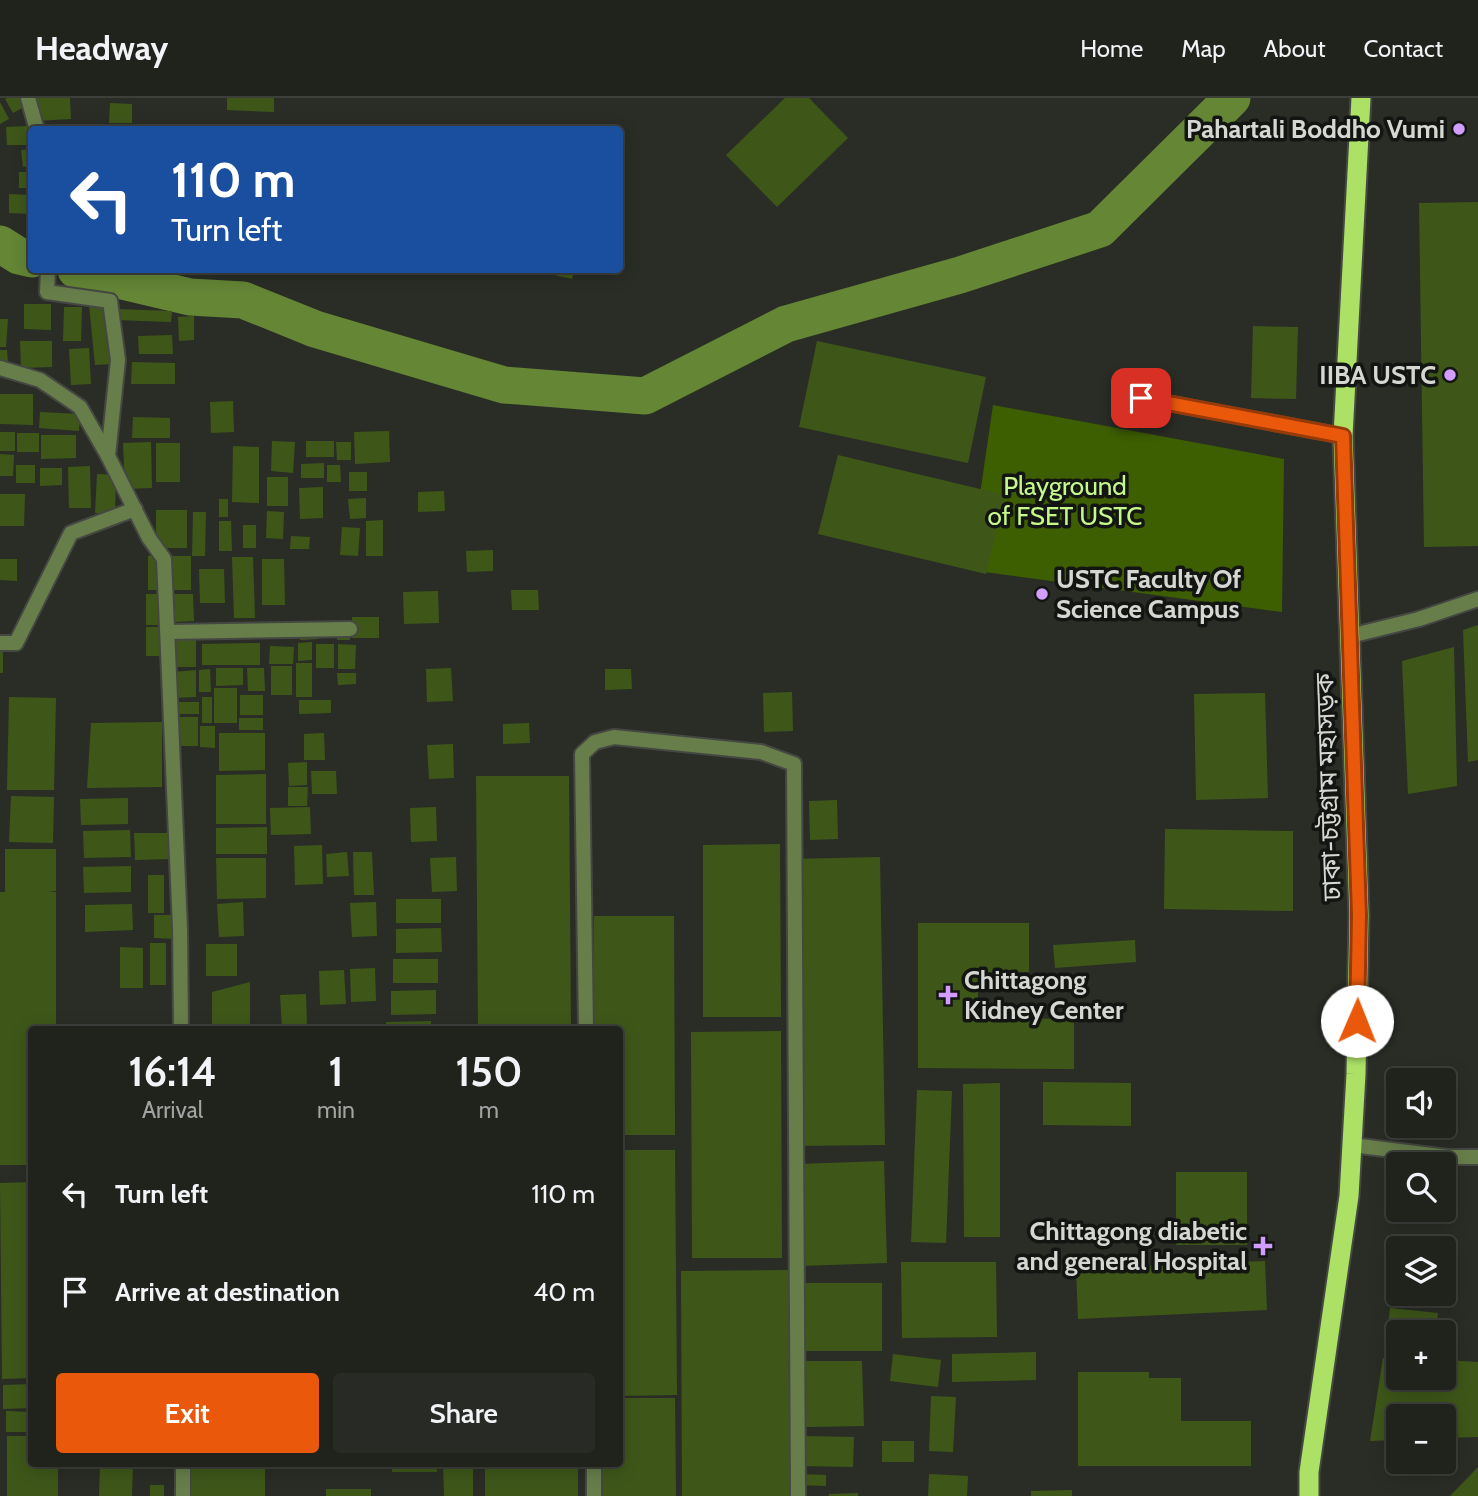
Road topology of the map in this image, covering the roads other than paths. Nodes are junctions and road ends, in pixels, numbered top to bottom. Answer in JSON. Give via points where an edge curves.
{"nodes":[{"id":1,"x":28,"y":98,"type":"edge"},
{"id":2,"x":1361,"y":98,"type":"edge"},
{"id":3,"x":36,"y":126,"type":"edge"},
{"id":4,"x":48,"y":273,"type":"edge"},
{"id":5,"x":0,"y":368,"type":"edge"},
{"id":6,"x":1141,"y":398,"type":"dead end"},
{"id":7,"x":1343,"y":436,"type":"junction"},
{"id":8,"x":108,"y":456,"type":"junction"},
{"id":9,"x":135,"y":509,"type":"junction"},
{"id":10,"x":1478,"y":599,"type":"edge"},
{"id":11,"x":350,"y":629,"type":"dead end"},
{"id":12,"x":168,"y":632,"type":"junction"},
{"id":13,"x":1350,"y":636,"type":"junction"},
{"id":14,"x":0,"y":643,"type":"edge"},
{"id":15,"x":181,"y":1026,"type":"edge"},
{"id":16,"x":586,"y":1026,"type":"edge"},
{"id":17,"x":1352,"y":1145,"type":"junction"},
{"id":18,"x":1478,"y":1157,"type":"edge"},
{"id":19,"x":183,"y":1467,"type":"edge"},
{"id":20,"x":594,"y":1467,"type":"edge"},
{"id":21,"x":1309,"y":1472,"type":"junction"},
{"id":22,"x":183,"y":1496,"type":"edge"},
{"id":23,"x":594,"y":1496,"type":"edge"},
{"id":24,"x":799,"y":1496,"type":"edge"},
{"id":25,"x":1299,"y":1496,"type":"edge"},
{"id":26,"x":1309,"y":1496,"type":"edge"}],
"edges":[{"from":1,"to":3,"type":"street"},
{"from":2,"to":7,"type":"highway","name":"ঢাকা-চট্টগ্রাম মহাসড়ক"},
{"from":4,"to":8,"type":"street","via":[[47,292],[110,301],[118,360]]},
{"from":5,"to":8,"type":"street","via":[[40,380],[80,407]]},
{"from":6,"to":7,"type":"street"},
{"from":7,"to":13,"type":"highway","name":"ঢাকা-চট্টগ্রাম মহাসড়ক"},
{"from":8,"to":9,"type":"street"},
{"from":9,"to":12,"type":"street","via":[[164,559]]},
{"from":9,"to":14,"type":"street","via":[[71,533],[16,643]]},
{"from":10,"to":13,"type":"street"},
{"from":11,"to":12,"type":"street"},
{"from":12,"to":15,"type":"street"},
{"from":13,"to":17,"type":"highway","name":"ঢাকা-চট্টগ্রাম মহাসড়ক","via":[[1359,915]]},
{"from":16,"to":24,"type":"street","via":[[582,754],[595,742],[614,737],[761,752],[794,764]]},
{"from":17,"to":18,"type":"street"},
{"from":17,"to":21,"type":"highway","name":"ঢাকা-চট্টগ্রাম মহাসড়ক","via":[[1349,1196]]},
{"from":19,"to":22,"type":"street"},
{"from":20,"to":23,"type":"street"},
{"from":21,"to":25,"type":"highway","name":"ঢাকা-চট্টগ্রাম মহাসড়ক"},
{"from":21,"to":26,"type":"highway","name":"ঢাকা-চট্টগ্রাম মহাসড়ক"}]}
